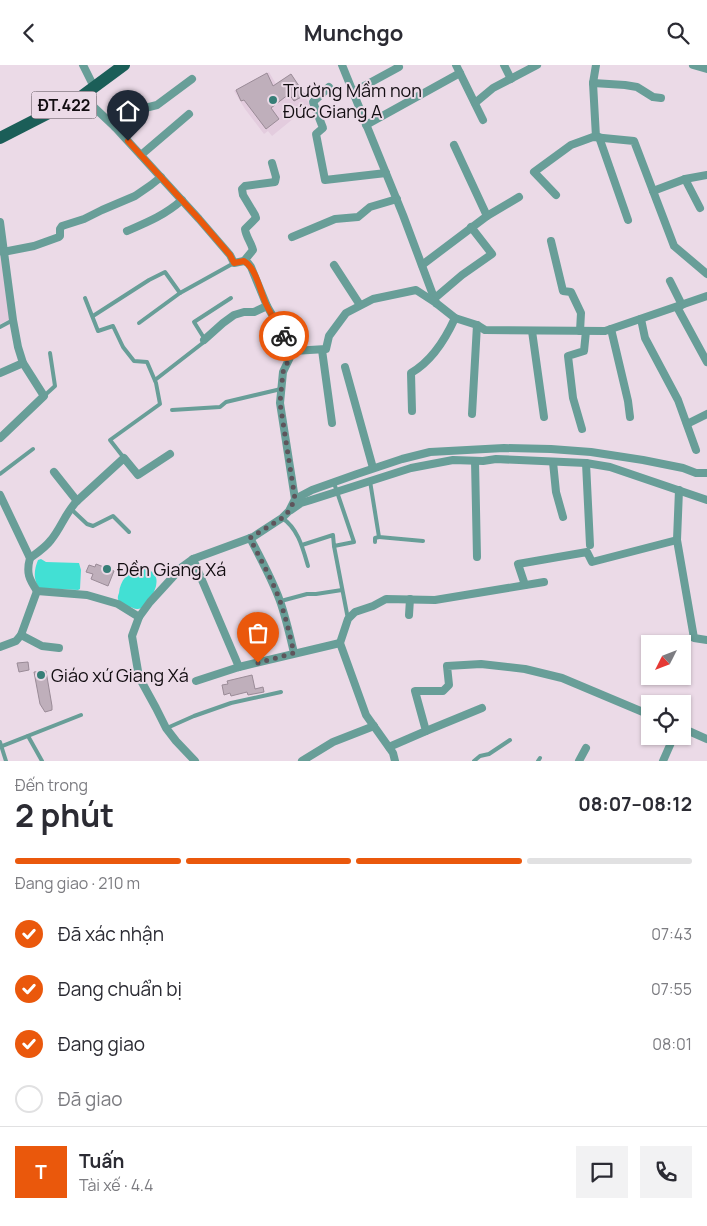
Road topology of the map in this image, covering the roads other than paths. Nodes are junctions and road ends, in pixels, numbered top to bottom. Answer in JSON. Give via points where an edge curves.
{"nodes":[{"id":1,"x":83,"y":65,"type":"edge"},
{"id":2,"x":124,"y":65,"type":"edge"},
{"id":3,"x":342,"y":65,"type":"edge"},
{"id":4,"x":398,"y":65,"type":"edge"},
{"id":5,"x":456,"y":65,"type":"edge"},
{"id":6,"x":504,"y":65,"type":"edge"},
{"id":7,"x":537,"y":65,"type":"edge"},
{"id":8,"x":596,"y":65,"type":"edge"},
{"id":9,"x":693,"y":65,"type":"edge"},
{"id":10,"x":707,"y":69,"type":"edge"},
{"id":11,"x":460,"y":73,"type":"junction"},
{"id":12,"x":192,"y":79,"type":"dead end"},
{"id":13,"x":511,"y":79,"type":"junction"},
{"id":14,"x":594,"y":83,"type":"junction"},
{"id":15,"x":94,"y":87,"type":"junction"},
{"id":16,"x":329,"y":87,"type":"dead end"},
{"id":17,"x":352,"y":92,"type":"junction"},
{"id":18,"x":82,"y":96,"type":"junction"},
{"id":19,"x":661,"y":98,"type":"dead end"},
{"id":20,"x":475,"y":103,"type":"junction"},
{"id":21,"x":189,"y":114,"type":"dead end"},
{"id":22,"x":483,"y":120,"type":"dead end"},
{"id":23,"x":366,"y":125,"type":"junction"},
{"id":24,"x":115,"y":127,"type":"junction"},
{"id":25,"x":598,"y":137,"type":"junction"},
{"id":26,"x":0,"y":138,"type":"edge"},
{"id":27,"x":454,"y":145,"type":"dead end"},
{"id":28,"x":141,"y":155,"type":"junction"},
{"id":29,"x":272,"y":163,"type":"dead end"},
{"id":30,"x":386,"y":173,"type":"junction"},
{"id":31,"x":707,"y":175,"type":"edge"},
{"id":32,"x":160,"y":177,"type":"junction"},
{"id":33,"x":685,"y":179,"type":"junction"},
{"id":34,"x":653,"y":191,"type":"junction"},
{"id":35,"x":556,"y":195,"type":"dead end"},
{"id":36,"x":519,"y":197,"type":"dead end"},
{"id":37,"x":182,"y":199,"type":"junction"},
{"id":38,"x":397,"y":199,"type":"junction"},
{"id":39,"x":700,"y":208,"type":"dead end"},
{"id":40,"x":487,"y":216,"type":"junction"},
{"id":41,"x":628,"y":220,"type":"dead end"},
{"id":42,"x":0,"y":222,"type":"edge"},
{"id":43,"x":471,"y":227,"type":"junction"},
{"id":44,"x":128,"y":231,"type":"dead end"},
{"id":45,"x":292,"y":237,"type":"dead end"},
{"id":46,"x":551,"y":241,"type":"dead end"},
{"id":47,"x":3,"y":252,"type":"junction"},
{"id":48,"x":244,"y":261,"type":"junction"},
{"id":49,"x":234,"y":263,"type":"junction"},
{"id":50,"x":334,"y":265,"type":"dead end"},
{"id":51,"x":422,"y":265,"type":"junction"},
{"id":52,"x":706,"y":271,"type":"edge"},
{"id":53,"x":670,"y":281,"type":"dead end"},
{"id":54,"x":180,"y":293,"type":"junction"},
{"id":55,"x":707,"y":296,"type":"edge"},
{"id":56,"x":86,"y":298,"type":"dead end"},
{"id":57,"x":231,"y":298,"type":"dead end"},
{"id":58,"x":436,"y":300,"type":"junction"},
{"id":59,"x":360,"y":305,"type":"junction"},
{"id":60,"x":267,"y":306,"type":"junction"},
{"id":61,"x":679,"y":306,"type":"junction"},
{"id":62,"x":93,"y":316,"type":"junction"},
{"id":63,"x":455,"y":317,"type":"junction"},
{"id":64,"x":641,"y":319,"type":"junction"},
{"id":65,"x":13,"y":320,"type":"junction"},
{"id":66,"x":139,"y":323,"type":"dead end"},
{"id":67,"x":477,"y":325,"type":"junction"},
{"id":68,"x":0,"y":327,"type":"edge"},
{"id":69,"x":611,"y":329,"type":"junction"},
{"id":70,"x":532,"y":331,"type":"junction"},
{"id":71,"x":583,"y":331,"type":"junction"},
{"id":72,"x":204,"y":339,"type":"junction"},
{"id":73,"x":322,"y":349,"type":"junction"},
{"id":74,"x":293,"y":351,"type":"junction"},
{"id":75,"x":50,"y":353,"type":"dead end"},
{"id":76,"x":707,"y":362,"type":"edge"},
{"id":77,"x":23,"y":363,"type":"junction"},
{"id":78,"x":346,"y":367,"type":"dead end"},
{"id":79,"x":0,"y":373,"type":"edge"},
{"id":80,"x":155,"y":380,"type":"junction"},
{"id":81,"x":281,"y":389,"type":"junction"},
{"id":82,"x":44,"y":396,"type":"junction"},
{"id":83,"x":172,"y":410,"type":"dead end"},
{"id":84,"x":412,"y":411,"type":"dead end"},
{"id":85,"x":472,"y":414,"type":"dead end"},
{"id":86,"x":707,"y":414,"type":"edge"},
{"id":87,"x":544,"y":417,"type":"dead end"},
{"id":88,"x":630,"y":417,"type":"dead end"},
{"id":89,"x":332,"y":423,"type":"dead end"},
{"id":90,"x":687,"y":424,"type":"junction"},
{"id":91,"x":582,"y":429,"type":"dead end"},
{"id":92,"x":0,"y":438,"type":"edge"},
{"id":93,"x":33,"y":449,"type":"dead end"},
{"id":94,"x":696,"y":450,"type":"dead end"},
{"id":95,"x":170,"y":455,"type":"dead end"},
{"id":96,"x":124,"y":459,"type":"junction"},
{"id":97,"x":475,"y":461,"type":"junction"},
{"id":98,"x":553,"y":462,"type":"junction"},
{"id":99,"x":586,"y":463,"type":"junction"},
{"id":100,"x":373,"y":468,"type":"junction"},
{"id":101,"x":54,"y":472,"type":"dead end"},
{"id":102,"x":707,"y":473,"type":"edge"},
{"id":103,"x":0,"y":474,"type":"edge"},
{"id":104,"x":370,"y":481,"type":"junction"},
{"id":105,"x":334,"y":483,"type":"junction"},
{"id":106,"x":679,"y":490,"type":"junction"},
{"id":107,"x":337,"y":492,"type":"junction"},
{"id":108,"x":0,"y":495,"type":"edge"},
{"id":109,"x":295,"y":499,"type":"junction"},
{"id":110,"x":707,"y":500,"type":"edge"},
{"id":111,"x":77,"y":501,"type":"junction"},
{"id":112,"x":70,"y":508,"type":"junction"},
{"id":113,"x":8,"y":511,"type":"junction"},
{"id":114,"x":289,"y":511,"type":"junction"},
{"id":115,"x":0,"y":516,"type":"edge"},
{"id":116,"x":563,"y":517,"type":"dead end"},
{"id":117,"x":282,"y":518,"type":"junction"},
{"id":118,"x":129,"y":532,"type":"dead end"},
{"id":119,"x":379,"y":537,"type":"junction"},
{"id":120,"x":250,"y":538,"type":"junction"},
{"id":121,"x":677,"y":540,"type":"junction"},
{"id":122,"x":423,"y":541,"type":"dead end"},
{"id":123,"x":375,"y":543,"type":"dead end"},
{"id":124,"x":302,"y":545,"type":"junction"},
{"id":125,"x":590,"y":545,"type":"dead end"},
{"id":126,"x":334,"y":546,"type":"junction"},
{"id":127,"x":477,"y":557,"type":"dead end"},
{"id":128,"x":30,"y":559,"type":"junction"},
{"id":129,"x":193,"y":559,"type":"junction"},
{"id":130,"x":308,"y":567,"type":"dead end"},
{"id":131,"x":544,"y":582,"type":"dead end"},
{"id":132,"x":525,"y":585,"type":"junction"},
{"id":133,"x":342,"y":590,"type":"junction"},
{"id":134,"x":37,"y":591,"type":"junction"},
{"id":135,"x":410,"y":599,"type":"junction"},
{"id":136,"x":280,"y":601,"type":"junction"},
{"id":137,"x":409,"y":615,"type":"dead end"},
{"id":138,"x":139,"y":617,"type":"junction"},
{"id":139,"x":348,"y":619,"type":"junction"},
{"id":140,"x":21,"y":635,"type":"junction"},
{"id":141,"x":707,"y":640,"type":"edge"},
{"id":142,"x":340,"y":643,"type":"junction"},
{"id":143,"x":0,"y":647,"type":"edge"},
{"id":144,"x":59,"y":648,"type":"dead end"},
{"id":145,"x":294,"y":653,"type":"junction"},
{"id":146,"x":239,"y":667,"type":"junction"},
{"id":147,"x":196,"y":681,"type":"dead end"},
{"id":148,"x":281,"y":692,"type":"dead end"},
{"id":149,"x":482,"y":707,"type":"dead end"},
{"id":150,"x":641,"y":711,"type":"edge"},
{"id":151,"x":81,"y":715,"type":"dead end"},
{"id":152,"x":374,"y":726,"type":"junction"},
{"id":153,"x":166,"y":728,"type":"junction"},
{"id":154,"x":426,"y":731,"type":"junction"},
{"id":155,"x":691,"y":732,"type":"edge"},
{"id":156,"x":28,"y":737,"type":"junction"},
{"id":157,"x":707,"y":739,"type":"edge"},
{"id":158,"x":510,"y":740,"type":"dead end"},
{"id":159,"x":0,"y":742,"type":"edge"},
{"id":160,"x":670,"y":745,"type":"edge"},
{"id":161,"x":1,"y":747,"type":"edge"},
{"id":162,"x":388,"y":747,"type":"junction"},
{"id":163,"x":586,"y":748,"type":"dead end"},
{"id":164,"x":6,"y":761,"type":"edge"},
{"id":165,"x":42,"y":761,"type":"edge"},
{"id":166,"x":194,"y":761,"type":"edge"},
{"id":167,"x":302,"y":761,"type":"edge"},
{"id":168,"x":395,"y":761,"type":"edge"},
{"id":169,"x":474,"y":761,"type":"edge"},
{"id":170,"x":579,"y":761,"type":"edge"},
{"id":171,"x":663,"y":761,"type":"edge"}],
"edges":[{"from":1,"to":15,"type":"street"},
{"from":2,"to":15,"type":"main road","number":"ĐT.422"},
{"from":3,"to":17,"type":"street"},
{"from":4,"to":17,"type":"street"},
{"from":5,"to":11,"type":"street"},
{"from":6,"to":13,"type":"street"},
{"from":7,"to":13,"type":"street"},
{"from":8,"to":14,"type":"street"},
{"from":9,"to":10,"type":"street"},
{"from":11,"to":20,"type":"street"},
{"from":11,"to":23,"type":"street"},
{"from":12,"to":24,"type":"street","via":[[156,105],[133,111]]},
{"from":13,"to":20,"type":"street"},
{"from":14,"to":19,"type":"street","via":[[637,87],[652,97]]},
{"from":14,"to":25,"type":"street"},
{"from":15,"to":18,"type":"main road","number":"ĐT.422"},
{"from":16,"to":30,"type":"street","via":[[313,101],[323,128],[316,134],[325,180]]},
{"from":17,"to":23,"type":"street"},
{"from":18,"to":24,"type":"street"},
{"from":18,"to":26,"type":"main road","number":"ĐT.422"},
{"from":20,"to":22,"type":"street"},
{"from":21,"to":28,"type":"street"},
{"from":23,"to":30,"type":"street"},
{"from":24,"to":28,"type":"street"},
{"from":25,"to":34,"type":"street","via":[[634,141]]},
{"from":25,"to":35,"type":"street","via":[[572,145],[534,172]]},
{"from":25,"to":41,"type":"street"},
{"from":27,"to":40,"type":"street"},
{"from":28,"to":32,"type":"street"},
{"from":29,"to":48,"type":"street","via":[[275,182],[242,189],[242,195],[256,218],[245,229],[253,250]]},
{"from":30,"to":38,"type":"street"},
{"from":31,"to":33,"type":"street"},
{"from":32,"to":37,"type":"street"},
{"from":32,"to":47,"type":"street","via":[[135,196],[62,226],[59,237]]},
{"from":33,"to":34,"type":"street"},
{"from":33,"to":39,"type":"street"},
{"from":34,"to":52,"type":"street","via":[[674,246]]},
{"from":36,"to":40,"type":"street"},
{"from":37,"to":44,"type":"street","via":[[166,213]]},
{"from":37,"to":49,"type":"street"},
{"from":38,"to":45,"type":"street","via":[[370,207],[358,217],[335,219]]},
{"from":38,"to":51,"type":"street"},
{"from":40,"to":43,"type":"street"},
{"from":42,"to":47,"type":"street"},
{"from":43,"to":51,"type":"street"},
{"from":43,"to":58,"type":"street","via":[[492,253]]},
{"from":46,"to":71,"type":"street","via":[[563,291],[571,292],[581,313]]},
{"from":47,"to":65,"type":"street"},
{"from":48,"to":49,"type":"street"},
{"from":48,"to":60,"type":"street","via":[[251,267]]},
{"from":49,"to":54,"type":"lane"},
{"from":50,"to":59,"type":"street"},
{"from":51,"to":58,"type":"street"},
{"from":53,"to":61,"type":"street"},
{"from":54,"to":62,"type":"lane","via":[[165,273]]},
{"from":54,"to":66,"type":"lane"},
{"from":55,"to":61,"type":"street"},
{"from":56,"to":62,"type":"lane"},
{"from":57,"to":72,"type":"lane","via":[[194,322]]},
{"from":58,"to":59,"type":"street","via":[[416,290]]},
{"from":58,"to":63,"type":"street"},
{"from":59,"to":73,"type":"street","via":[[346,313],[329,337],[326,349]]},
{"from":60,"to":72,"type":"street","via":[[234,315]]},
{"from":60,"to":74,"type":"street"},
{"from":61,"to":64,"type":"street"},
{"from":61,"to":76,"type":"street"},
{"from":62,"to":80,"type":"lane","via":[[98,331],[112,326],[134,361],[147,363]]},
{"from":63,"to":67,"type":"street"},
{"from":63,"to":84,"type":"street","via":[[448,334],[432,356],[411,373]]},
{"from":64,"to":69,"type":"street"},
{"from":64,"to":90,"type":"street","via":[[645,338]]},
{"from":65,"to":68,"type":"lane"},
{"from":65,"to":77,"type":"street"},
{"from":67,"to":70,"type":"street","via":[[485,330]]},
{"from":67,"to":85,"type":"street"},
{"from":69,"to":71,"type":"street"},
{"from":69,"to":88,"type":"street"},
{"from":70,"to":71,"type":"street"},
{"from":70,"to":87,"type":"street"},
{"from":71,"to":91,"type":"street","via":[[584,351],[568,356],[573,398]]},
{"from":72,"to":80,"type":"lane"},
{"from":73,"to":74,"type":"street"},
{"from":73,"to":89,"type":"street"},
{"from":74,"to":81,"type":"street","via":[[283,372]]},
{"from":75,"to":82,"type":"lane","via":[[55,386]]},
{"from":77,"to":79,"type":"street"},
{"from":77,"to":82,"type":"street"},
{"from":78,"to":100,"type":"street"},
{"from":80,"to":96,"type":"lane","via":[[160,404],[110,440]]},
{"from":81,"to":83,"type":"lane","via":[[226,402],[220,407]]},
{"from":81,"to":109,"type":"street","via":[[280,403]]},
{"from":82,"to":92,"type":"street"},
{"from":86,"to":90,"type":"street"},
{"from":90,"to":94,"type":"street"},
{"from":93,"to":103,"type":"lane"},
{"from":95,"to":96,"type":"street","via":[[138,475]]},
{"from":96,"to":111,"type":"street"},
{"from":97,"to":98,"type":"street"},
{"from":97,"to":104,"type":"street","via":[[453,460],[411,468]]},
{"from":97,"to":127,"type":"street"},
{"from":98,"to":99,"type":"street"},
{"from":98,"to":116,"type":"street","via":[[556,493]]},
{"from":99,"to":106,"type":"street","via":[[610,467]]},
{"from":99,"to":125,"type":"street"},
{"from":100,"to":102,"type":"street","via":[[430,452],[504,448],[591,452]]},
{"from":100,"to":105,"type":"street"},
{"from":101,"to":111,"type":"street"},
{"from":104,"to":107,"type":"street"},
{"from":104,"to":119,"type":"lane"},
{"from":105,"to":107,"type":"lane"},
{"from":105,"to":109,"type":"street"},
{"from":106,"to":110,"type":"street"},
{"from":106,"to":121,"type":"street"},
{"from":107,"to":114,"type":"street","via":[[301,503]]},
{"from":107,"to":126,"type":"lane","via":[[354,542]]},
{"from":108,"to":113,"type":"street"},
{"from":109,"to":114,"type":"street"},
{"from":111,"to":112,"type":"street"},
{"from":112,"to":118,"type":"lane","via":[[93,525],[113,516]]},
{"from":112,"to":128,"type":"street","via":[[51,541]]},
{"from":113,"to":115,"type":"street"},
{"from":113,"to":128,"type":"street"},
{"from":114,"to":117,"type":"street"},
{"from":117,"to":120,"type":"street"},
{"from":117,"to":124,"type":"lane"},
{"from":119,"to":122,"type":"lane"},
{"from":119,"to":123,"type":"lane"},
{"from":120,"to":129,"type":"street"},
{"from":120,"to":136,"type":"street"},
{"from":121,"to":132,"type":"street","via":[[592,562],[587,552],[518,564]]},
{"from":121,"to":141,"type":"street","via":[[694,638]]},
{"from":124,"to":126,"type":"lane","via":[[333,535]]},
{"from":124,"to":130,"type":"lane"},
{"from":126,"to":133,"type":"lane"},
{"from":128,"to":134,"type":"street","via":[[27,567]]},
{"from":129,"to":138,"type":"street","via":[[182,567]]},
{"from":129,"to":146,"type":"street"},
{"from":131,"to":132,"type":"street"},
{"from":132,"to":135,"type":"street","via":[[435,600]]},
{"from":133,"to":136,"type":"lane"},
{"from":133,"to":139,"type":"lane"},
{"from":134,"to":138,"type":"street","via":[[87,595],[118,605]]},
{"from":134,"to":140,"type":"street"},
{"from":135,"to":137,"type":"street"},
{"from":135,"to":139,"type":"street","via":[[386,599],[355,612]]},
{"from":136,"to":145,"type":"street"},
{"from":138,"to":153,"type":"street","via":[[132,636],[139,677]]},
{"from":139,"to":142,"type":"street"},
{"from":140,"to":143,"type":"street","via":[[16,641]]},
{"from":140,"to":144,"type":"street","via":[[42,645]]},
{"from":142,"to":145,"type":"street"},
{"from":142,"to":152,"type":"street","via":[[366,715]]},
{"from":145,"to":146,"type":"street"},
{"from":146,"to":147,"type":"street"},
{"from":148,"to":153,"type":"lane","via":[[231,703]]},
{"from":149,"to":154,"type":"street"},
{"from":150,"to":154,"type":"street","via":[[562,678],[525,669],[481,664],[448,666],[449,685],[444,691],[415,691]]},
{"from":151,"to":156,"type":"lane"},
{"from":152,"to":162,"type":"street"},
{"from":152,"to":167,"type":"street","via":[[333,742]]},
{"from":153,"to":166,"type":"street"},
{"from":154,"to":162,"type":"street"},
{"from":155,"to":157,"type":"street"},
{"from":156,"to":161,"type":"lane"},
{"from":156,"to":165,"type":"lane"},
{"from":158,"to":169,"type":"lane"},
{"from":159,"to":161,"type":"lane"},
{"from":160,"to":171,"type":"street"},
{"from":161,"to":164,"type":"lane"},
{"from":162,"to":168,"type":"street"},
{"from":163,"to":170,"type":"street"}]}
